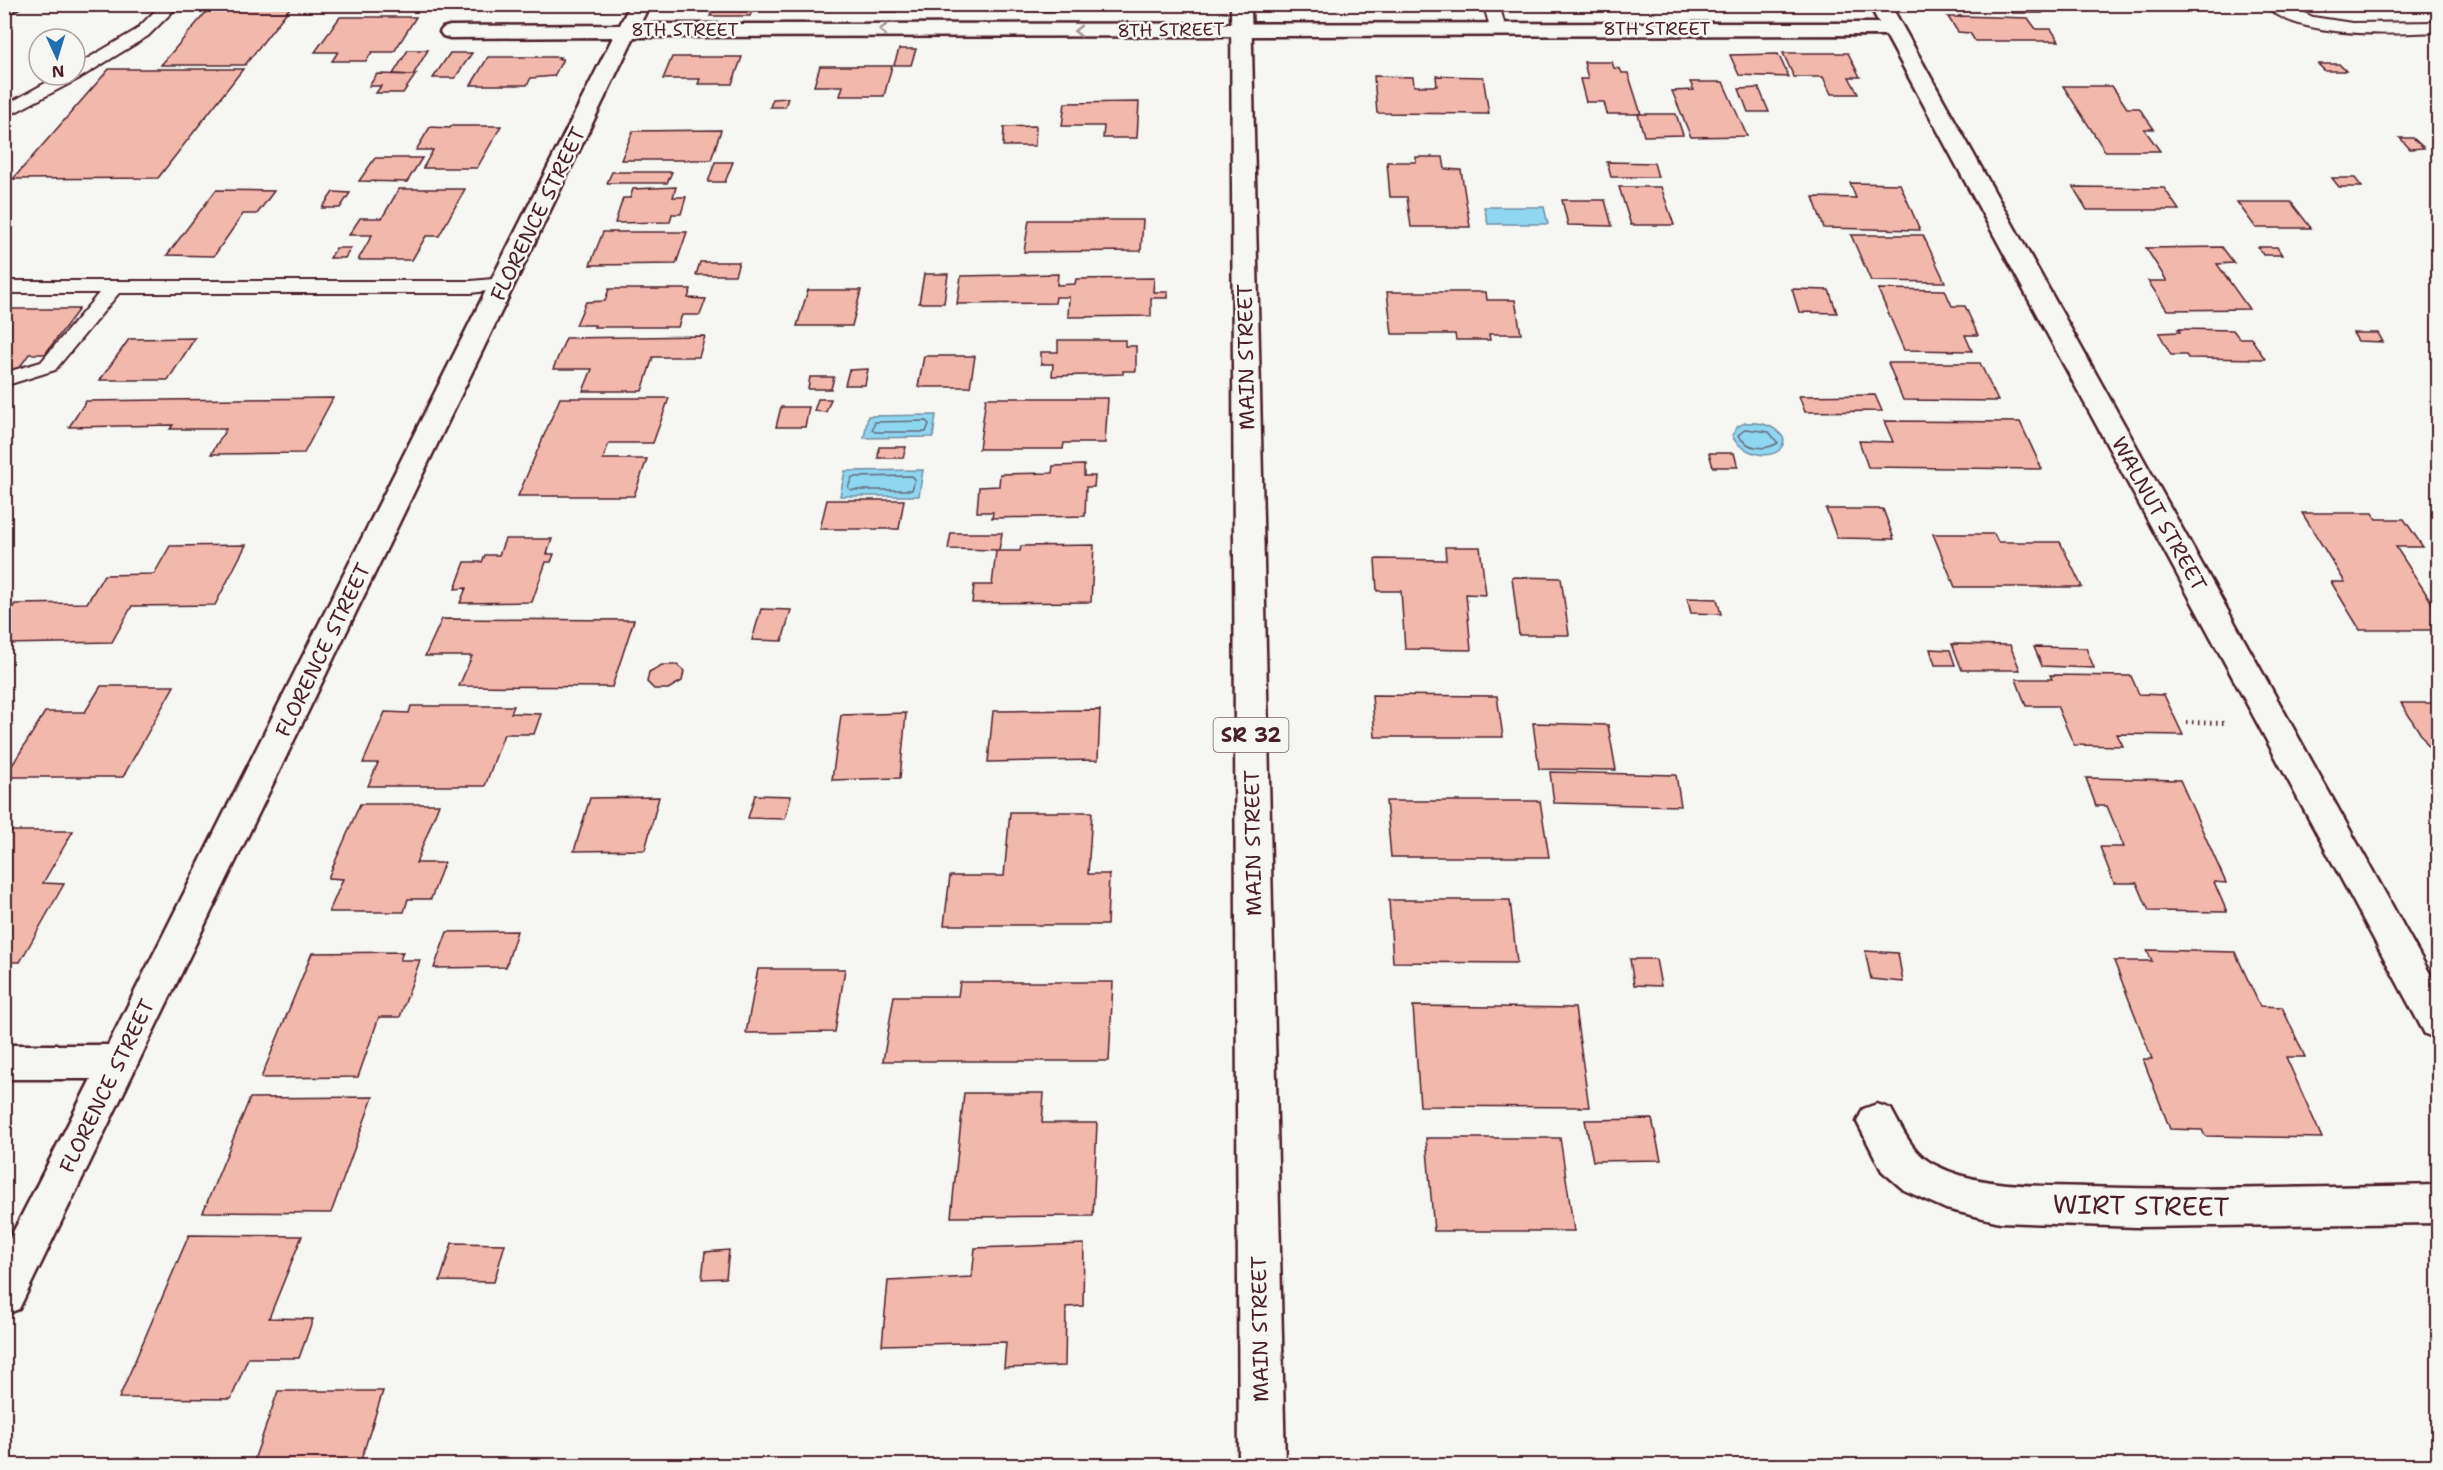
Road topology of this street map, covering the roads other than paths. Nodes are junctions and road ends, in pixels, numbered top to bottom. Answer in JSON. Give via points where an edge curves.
{"nodes":[{"id":1,"x":17,"y":4,"type":"edge"},
{"id":2,"x":172,"y":4,"type":"edge"},
{"id":3,"x":640,"y":4,"type":"edge"},
{"id":4,"x":1491,"y":4,"type":"edge"},
{"id":5,"x":2272,"y":4,"type":"edge"},
{"id":6,"x":4,"y":11,"type":"edge"},
{"id":7,"x":1241,"y":16,"type":"edge"},
{"id":8,"x":1885,"y":16,"type":"edge"},
{"id":9,"x":2439,"y":27,"type":"edge"},
{"id":10,"x":627,"y":30,"type":"junction"},
{"id":11,"x":1498,"y":30,"type":"junction"},
{"id":12,"x":450,"y":32,"type":"dead end"},
{"id":13,"x":87,"y":66,"type":"edge"},
{"id":14,"x":50,"y":87,"type":"edge"},
{"id":15,"x":4,"y":113,"type":"edge"},
{"id":16,"x":504,"y":284,"type":"junction"},
{"id":17,"x":114,"y":287,"type":"junction"},
{"id":18,"x":4,"y":288,"type":"edge"},
{"id":19,"x":4,"y":380,"type":"edge"},
{"id":20,"x":2439,"y":1023,"type":"edge"},
{"id":21,"x":4,"y":1062,"type":"edge"},
{"id":22,"x":118,"y":1062,"type":"junction"},
{"id":23,"x":1877,"y":1122,"type":"dead end"},
{"id":24,"x":2439,"y":1204,"type":"edge"},
{"id":25,"x":4,"y":1295,"type":"edge"},
{"id":26,"x":1262,"y":1466,"type":"edge"}],
"edges":[{"from":1,"to":6,"type":"lane"},
{"from":2,"to":13,"type":"lane","via":[[142,33]]},
{"from":3,"to":10,"type":"street","name":"FLORENCE STREET"},
{"from":4,"to":11,"type":"lane"},
{"from":5,"to":9,"type":"lane","via":[[2287,15],[2326,26]]},
{"from":7,"to":10,"type":"street","name":"8TH STREET","one_way":true,"via":[[1130,31]]},
{"from":7,"to":11,"type":"street","name":"8TH STREET"},
{"from":7,"to":26,"type":"street","name":"MAIN STREET","number":"SR 32"},
{"from":8,"to":11,"type":"street","name":"8TH STREET"},
{"from":8,"to":20,"type":"street","name":"WALNUT STREET"},
{"from":10,"to":12,"type":"street","name":"8TH STREET"},
{"from":10,"to":16,"type":"street","name":"FLORENCE STREET"},
{"from":14,"to":15,"type":"lane"},
{"from":16,"to":17,"type":"lane"},
{"from":16,"to":22,"type":"street","name":"FLORENCE STREET"},
{"from":17,"to":18,"type":"lane"},
{"from":17,"to":19,"type":"lane","via":[[48,366]]},
{"from":21,"to":22,"type":"street"},
{"from":22,"to":25,"type":"street","name":"FLORENCE STREET"},
{"from":23,"to":24,"type":"street","name":"WIRT STREET","via":[[1896,1158],[1918,1177],[1946,1190],[2000,1203],[2137,1208]]}]}
